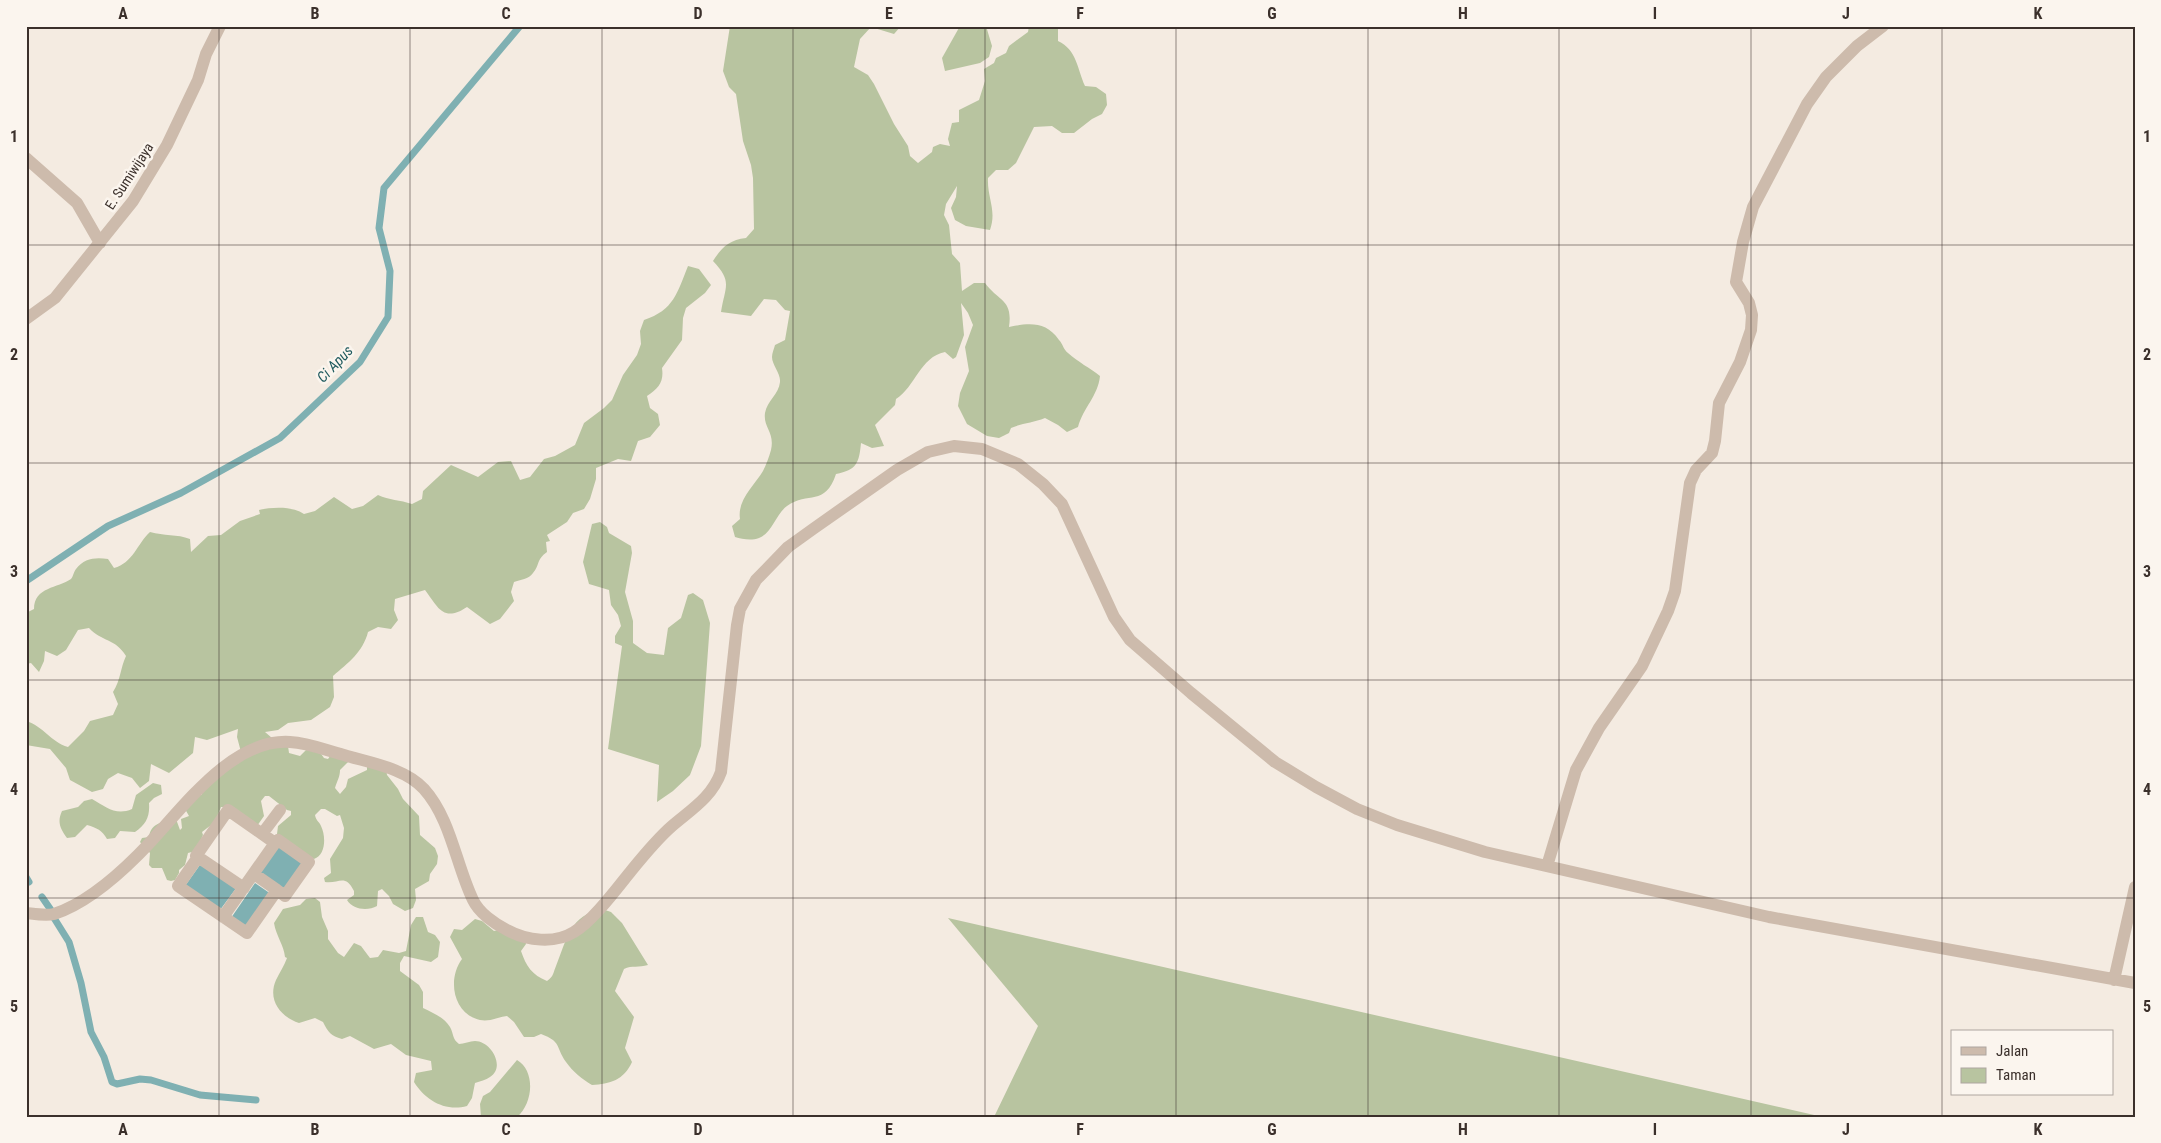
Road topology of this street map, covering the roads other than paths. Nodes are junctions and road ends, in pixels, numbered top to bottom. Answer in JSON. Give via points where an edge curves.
{"nodes":[{"id":1,"x":220,"y":26,"type":"edge"},
{"id":2,"x":1883,"y":26,"type":"edge"},
{"id":3,"x":26,"y":158,"type":"edge"},
{"id":4,"x":100,"y":243,"type":"junction"},
{"id":5,"x":26,"y":319,"type":"edge"},
{"id":6,"x":280,"y":810,"type":"dead end"},
{"id":7,"x":262,"y":834,"type":"junction"},
{"id":8,"x":275,"y":843,"type":"junction"},
{"id":9,"x":198,"y":857,"type":"junction"},
{"id":10,"x":1547,"y":866,"type":"junction"},
{"id":11,"x":254,"y":874,"type":"junction"},
{"id":12,"x":2135,"y":887,"type":"edge"},
{"id":13,"x":244,"y":888,"type":"junction"},
{"id":14,"x":277,"y":890,"type":"junction"},
{"id":15,"x":26,"y":913,"type":"edge"},
{"id":16,"x":223,"y":917,"type":"junction"},
{"id":17,"x":2114,"y":980,"type":"junction"},
{"id":18,"x":2135,"y":983,"type":"edge"}],
"edges":[{"from":1,"to":4,"type":"street","name":"E. Sumiwijaya","via":[[167,145],[133,201]]},
{"from":2,"to":10,"type":"street","via":[[1826,77],[1807,104],[1753,208],[1736,282],[1749,303],[1751,330],[1740,362],[1719,403],[1712,453],[1696,470],[1690,483],[1675,591],[1642,666],[1599,728],[1576,770]]},
{"from":3,"to":4,"type":"street","via":[[77,203]]},
{"from":4,"to":5,"type":"street","name":"E. Sumiwijaya","via":[[54,298]]},
{"from":6,"to":7,"type":"street"},
{"from":7,"to":8,"type":"street"},
{"from":7,"to":9,"type":"street","via":[[228,810]]},
{"from":8,"to":11,"type":"street"},
{"from":8,"to":14,"type":"street","via":[[278,840],[309,862],[285,896]]},
{"from":9,"to":13,"type":"street"},
{"from":9,"to":16,"type":"street","via":[[178,886]]},
{"from":10,"to":15,"type":"street","via":[[1460,845],[1397,825],[1357,809],[1276,762],[1130,640],[1105,600],[1062,504],[1043,484],[1018,464],[996,454],[954,446],[928,452],[897,470],[788,547],[756,580],[740,609],[737,625],[718,783],[710,795],[655,842],[576,931],[561,938],[542,940],[525,938],[500,926],[474,902],[443,820],[423,788],[380,765],[315,745],[287,741],[244,752],[223,767],[138,855],[78,902],[52,914]]},
{"from":10,"to":17,"type":"street","via":[[1769,917]]},
{"from":11,"to":13,"type":"street"},
{"from":11,"to":14,"type":"street"},
{"from":12,"to":17,"type":"street"},
{"from":13,"to":16,"type":"street"},
{"from":14,"to":16,"type":"street","via":[[246,934]]},
{"from":17,"to":18,"type":"street"}]}
